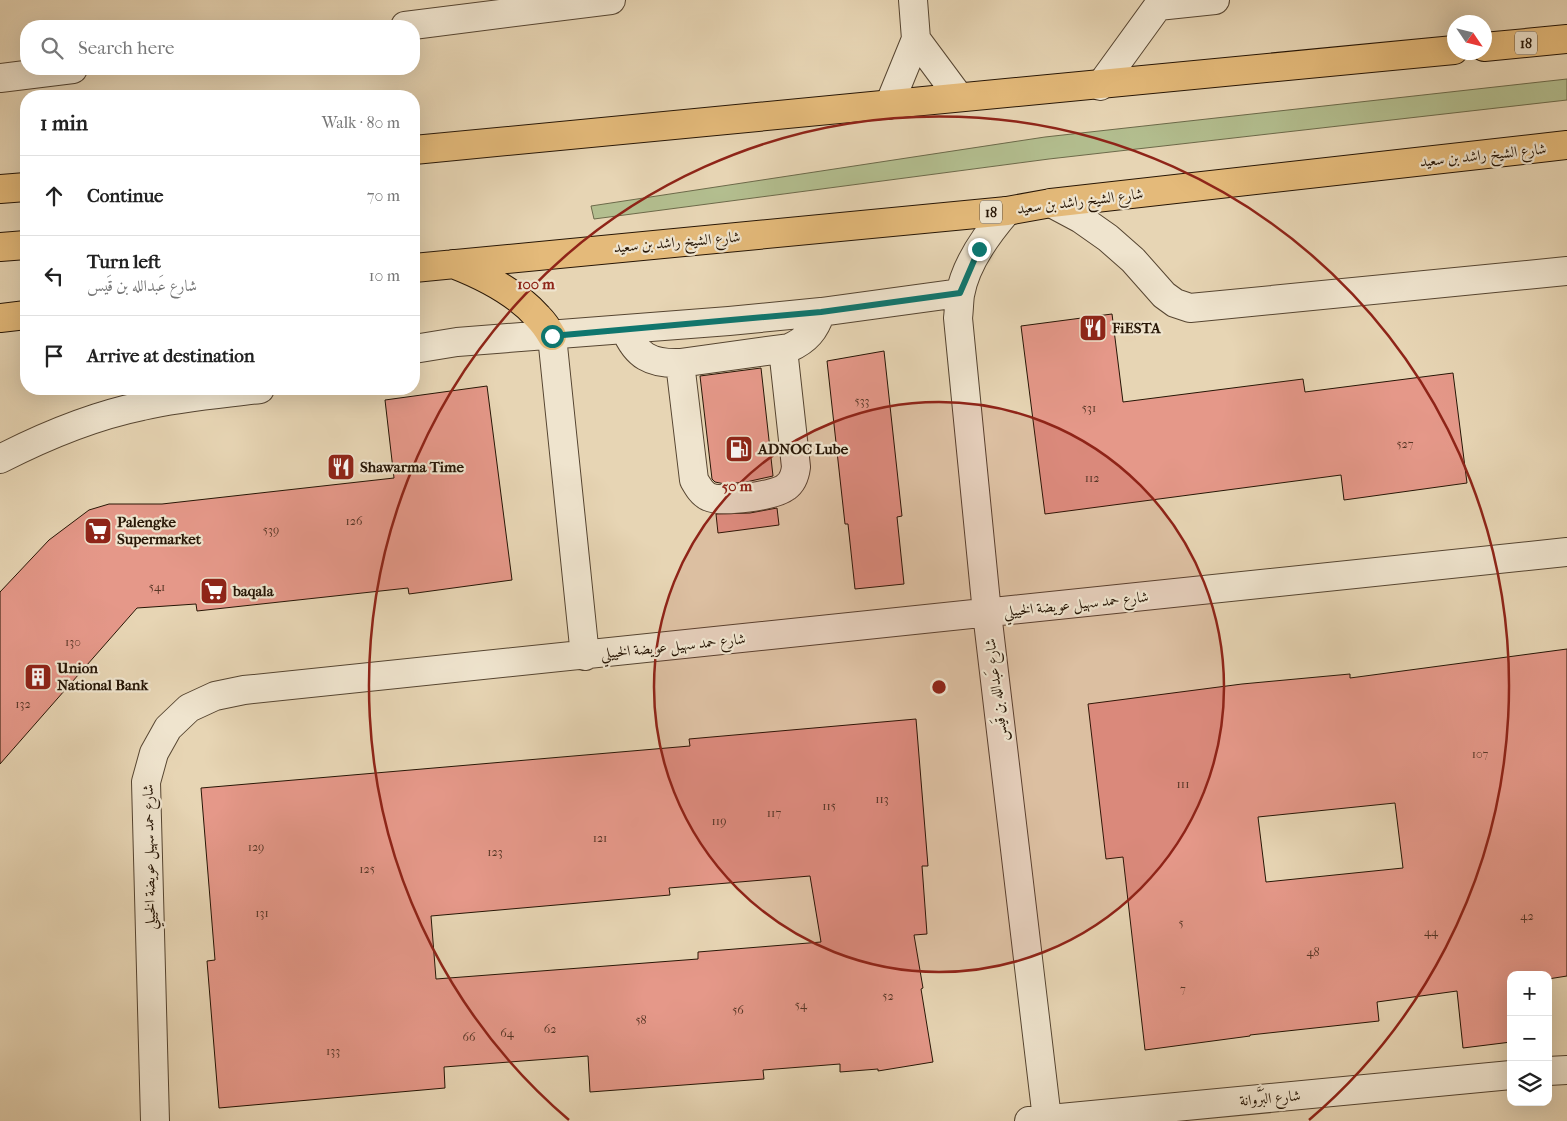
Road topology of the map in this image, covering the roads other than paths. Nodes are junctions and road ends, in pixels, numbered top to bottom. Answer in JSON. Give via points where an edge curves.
{"nodes":[{"id":1,"x":611,"y":0,"type":"edge"},
{"id":2,"x":912,"y":0,"type":"edge"},
{"id":3,"x":1215,"y":0,"type":"edge"},
{"id":4,"x":420,"y":24,"type":"edge"},
{"id":5,"x":916,"y":39,"type":"junction"},
{"id":6,"x":1567,"y":39,"type":"edge"},
{"id":7,"x":1492,"y":46,"type":"edge"},
{"id":8,"x":1447,"y":51,"type":"edge"},
{"id":9,"x":24,"y":75,"type":"edge"},
{"id":10,"x":0,"y":78,"type":"edge"},
{"id":11,"x":1100,"y":86,"type":"junction"},
{"id":12,"x":959,"y":98,"type":"junction"},
{"id":13,"x":889,"y":104,"type":"junction"},
{"id":14,"x":1567,"y":145,"type":"edge"},
{"id":15,"x":420,"y":149,"type":"edge"},
{"id":16,"x":20,"y":187,"type":"edge"},
{"id":17,"x":0,"y":189,"type":"edge"},
{"id":18,"x":1051,"y":203,"type":"junction"},
{"id":19,"x":1007,"y":211,"type":"junction"},
{"id":20,"x":20,"y":246,"type":"edge"},
{"id":21,"x":0,"y":248,"type":"edge"},
{"id":22,"x":452,"y":263,"type":"junction"},
{"id":23,"x":420,"y":267,"type":"edge"},
{"id":24,"x":1567,"y":271,"type":"edge"},
{"id":25,"x":960,"y":293,"type":"junction"},
{"id":26,"x":821,"y":312,"type":"junction"},
{"id":27,"x":20,"y":316,"type":"edge"},
{"id":28,"x":0,"y":318,"type":"edge"},
{"id":29,"x":625,"y":329,"type":"junction"},
{"id":30,"x":552,"y":336,"type":"junction"},
{"id":31,"x":420,"y":348,"type":"edge"},
{"id":32,"x":782,"y":349,"type":"junction"},
{"id":33,"x":680,"y":363,"type":"junction"},
{"id":34,"x":208,"y":395,"type":"edge"},
{"id":35,"x":0,"y":459,"type":"edge"},
{"id":36,"x":1567,"y":552,"type":"edge"},
{"id":37,"x":987,"y":613,"type":"junction"},
{"id":38,"x":584,"y":656,"type":"junction"},
{"id":39,"x":1567,"y":1070,"type":"edge"},
{"id":40,"x":1552,"y":1071,"type":"edge"},
{"id":41,"x":1507,"y":1075,"type":"edge"},
{"id":42,"x":1040,"y":1120,"type":"edge"},
{"id":43,"x":155,"y":1121,"type":"edge"}],
"edges":[{"from":1,"to":4,"type":"street"},
{"from":2,"to":5,"type":"street"},
{"from":3,"to":11,"type":"street","via":[[1158,6]]},
{"from":5,"to":12,"type":"street"},
{"from":5,"to":13,"type":"street"},
{"from":6,"to":7,"type":"main road","number":"18"},
{"from":8,"to":11,"type":"main road"},
{"from":9,"to":10,"type":"street"},
{"from":11,"to":12,"type":"main road"},
{"from":12,"to":13,"type":"main road"},
{"from":13,"to":15,"type":"main road"},
{"from":14,"to":18,"type":"main road","name":"شارع الشيخ راشد بن سعيد","number":"18"},
{"from":16,"to":17,"type":"main road"},
{"from":18,"to":19,"type":"main road","name":"شارع الشيخ راشد بن سعيد","number":"18"},
{"from":18,"to":24,"type":"street","via":[[1108,238],[1164,295],[1190,308]]},
{"from":19,"to":22,"type":"main road","name":"شارع الشيخ راشد بن سعيد","number":"18"},
{"from":19,"to":25,"type":"street","name":"شارع عَبدالله بن قَيس","via":[[979,249]]},
{"from":20,"to":21,"type":"main road"},
{"from":22,"to":23,"type":"main road","name":"شارع الشيخ راشد بن سعيد","number":"18"},
{"from":22,"to":30,"type":"main road","via":[[500,286],[521,301]]},
{"from":25,"to":26,"type":"street"},
{"from":25,"to":37,"type":"street","name":"شارع عَبدالله بن قَيس","via":[[958,318]]},
{"from":26,"to":29,"type":"street"},
{"from":26,"to":32,"type":"street","via":[[810,335],[800,343]]},
{"from":27,"to":28,"type":"main road"},
{"from":29,"to":30,"type":"street"},
{"from":29,"to":33,"type":"street","via":[[630,342],[652,360]]},
{"from":30,"to":31,"type":"street","via":[[457,342]]},
{"from":30,"to":38,"type":"street","name":"شارع حمد سهيل عويضة الخييلي"},
{"from":32,"to":33,"type":"street"},
{"from":32,"to":33,"type":"street","via":[[795,475],[778,492],[729,500],[708,496],[699,490],[694,480]]},
{"from":34,"to":35,"type":"street","via":[[141,406],[62,430]]},
{"from":36,"to":37,"type":"street","name":"شارع حمد سهيل عويضة الخييلي"},
{"from":37,"to":38,"type":"street","name":"شارع حمد سهيل عويضة الخييلي"},
{"from":37,"to":42,"type":"street","name":"شارع عَبدالله بن قَيس"},
{"from":38,"to":43,"type":"street","name":"شارع حمد سهيل عويضة الخييلي","via":[[244,690],[215,696],[189,708],[168,728],[154,753],[146,782]]},
{"from":39,"to":40,"type":"street"},
{"from":41,"to":42,"type":"street","name":"شارع البَرَّوانة"}]}
